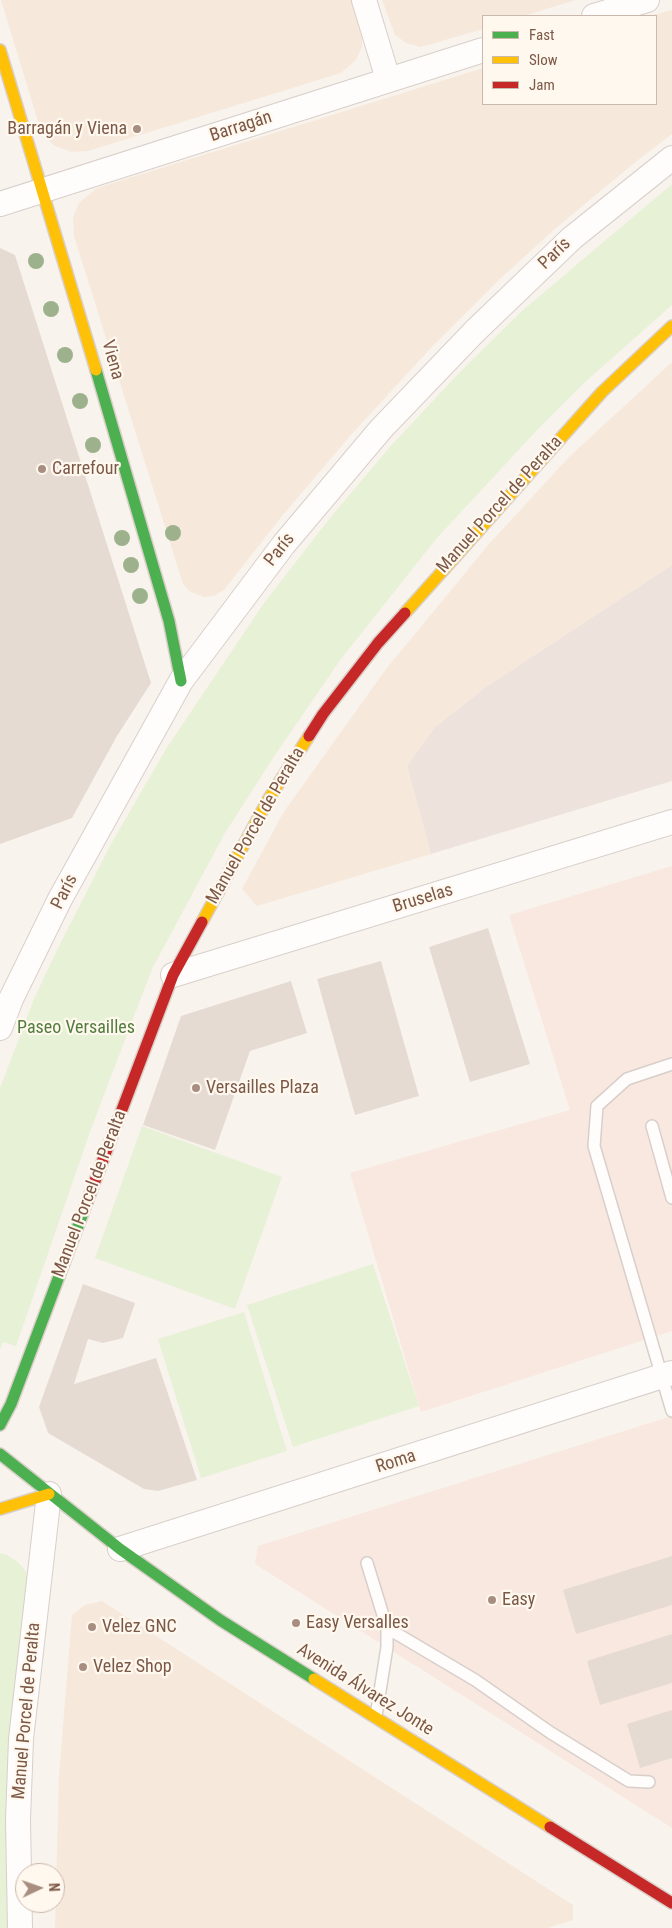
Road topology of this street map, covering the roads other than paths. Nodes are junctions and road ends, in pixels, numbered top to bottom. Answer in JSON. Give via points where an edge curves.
{"nodes":[{"id":1,"x":364,"y":0,"type":"edge"},
{"id":2,"x":647,"y":0,"type":"edge"},
{"id":3,"x":597,"y":15,"type":"edge"},
{"id":4,"x":0,"y":50,"type":"edge"},
{"id":5,"x":482,"y":50,"type":"edge"},
{"id":6,"x":388,"y":79,"type":"junction"},
{"id":7,"x":672,"y":158,"type":"edge"},
{"id":8,"x":44,"y":190,"type":"junction"},
{"id":9,"x":0,"y":204,"type":"edge"},
{"id":10,"x":672,"y":326,"type":"edge"},
{"id":11,"x":181,"y":681,"type":"junction"},
{"id":12,"x":672,"y":822,"type":"edge"},
{"id":13,"x":173,"y":975,"type":"junction"},
{"id":14,"x":0,"y":1028,"type":"edge"},
{"id":15,"x":672,"y":1064,"type":"edge"},
{"id":16,"x":652,"y":1126,"type":"dead end"},
{"id":17,"x":672,"y":1198,"type":"edge"},
{"id":18,"x":667,"y":1375,"type":"edge"},
{"id":19,"x":672,"y":1410,"type":"edge"},
{"id":20,"x":0,"y":1425,"type":"edge"},
{"id":21,"x":0,"y":1454,"type":"edge"},
{"id":22,"x":49,"y":1494,"type":"junction"},
{"id":23,"x":0,"y":1509,"type":"edge"},
{"id":24,"x":120,"y":1549,"type":"junction"},
{"id":25,"x":367,"y":1563,"type":"dead end"},
{"id":26,"x":387,"y":1628,"type":"junction"},
{"id":27,"x":376,"y":1716,"type":"junction"},
{"id":28,"x":650,"y":1782,"type":"dead end"},
{"id":29,"x":672,"y":1903,"type":"edge"},
{"id":30,"x":20,"y":1928,"type":"edge"}],
"edges":[{"from":1,"to":6,"type":"street"},
{"from":2,"to":3,"type":"street"},
{"from":4,"to":8,"type":"street","name":"Viena"},
{"from":5,"to":6,"type":"street","name":"Barragán"},
{"from":6,"to":8,"type":"street","name":"Barragán"},
{"from":7,"to":11,"type":"street","name":"París","via":[[572,238],[381,429],[284,544]]},
{"from":8,"to":9,"type":"street","name":"Barragán"},
{"from":8,"to":11,"type":"street","name":"Viena","via":[[149,551]]},
{"from":10,"to":13,"type":"street","name":"Manuel Porcel de Peralta","via":[[602,392],[444,567],[378,643],[323,714],[268,800]]},
{"from":11,"to":14,"type":"street","name":"París","via":[[60,899]]},
{"from":12,"to":13,"type":"street","name":"Bruselas"},
{"from":13,"to":20,"type":"street","name":"Manuel Porcel de Peralta","via":[[11,1404]]},
{"from":15,"to":18,"type":"lane","via":[[627,1079],[597,1106],[594,1146]]},
{"from":16,"to":17,"type":"lane"},
{"from":18,"to":19,"type":"lane"},
{"from":18,"to":24,"type":"street","name":"Roma"},
{"from":21,"to":22,"type":"street","name":"Avenida Álvarez Jonte"},
{"from":22,"to":23,"type":"street"},
{"from":22,"to":24,"type":"street","name":"Avenida Álvarez Jonte"},
{"from":22,"to":30,"type":"street","name":"Manuel Porcel de Peralta","via":[[21,1739],[18,1820]]},
{"from":24,"to":27,"type":"street","name":"Avenida Álvarez Jonte","via":[[220,1620]]},
{"from":25,"to":26,"type":"lane"},
{"from":26,"to":27,"type":"lane"},
{"from":26,"to":28,"type":"lane","via":[[475,1680],[551,1733],[629,1781]]},
{"from":27,"to":29,"type":"street","name":"Avenida Álvarez Jonte"}]}
